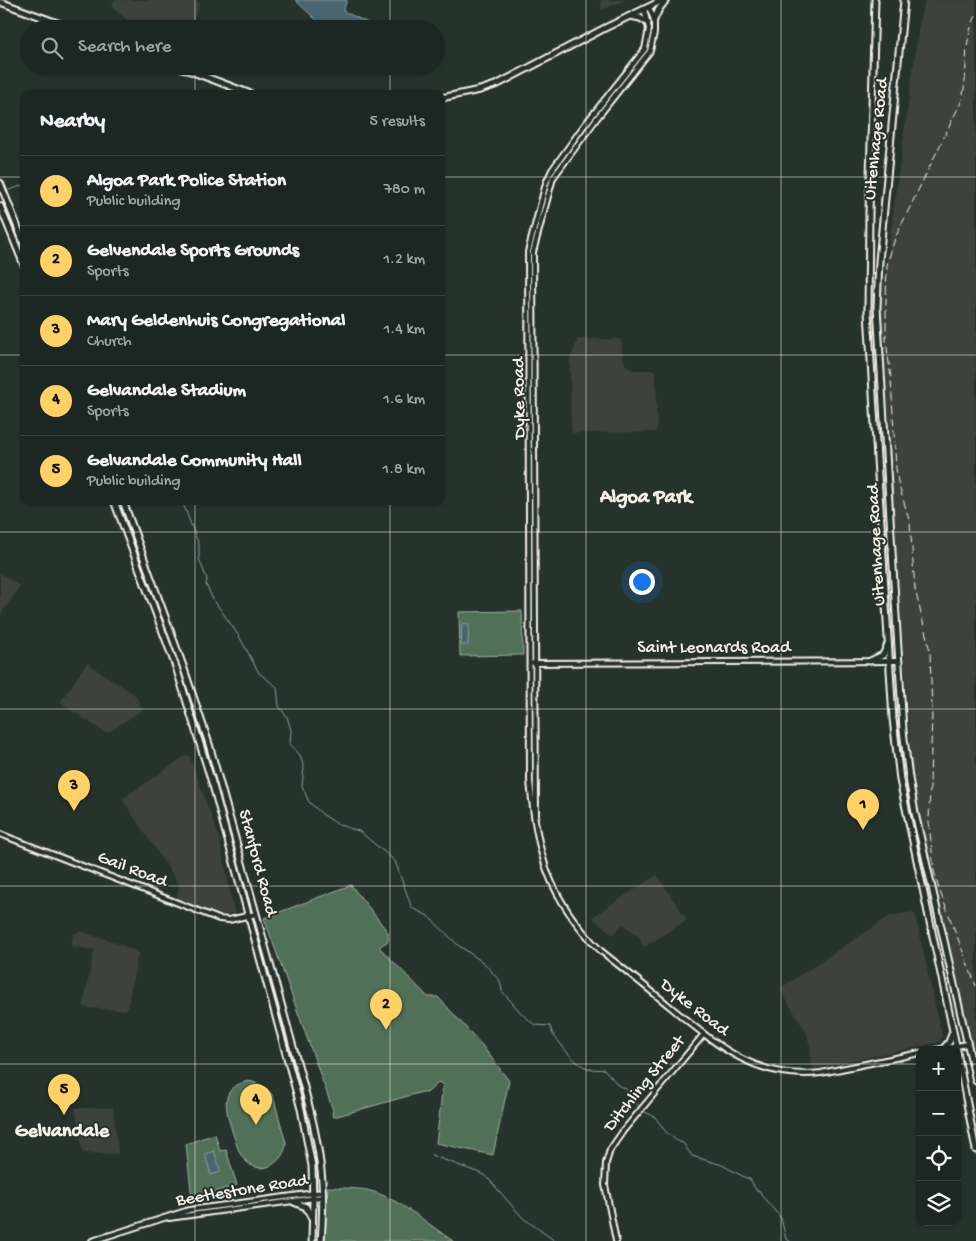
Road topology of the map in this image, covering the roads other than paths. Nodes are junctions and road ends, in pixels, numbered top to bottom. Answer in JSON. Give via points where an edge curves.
{"nodes":[{"id":1,"x":665,"y":0,"type":"edge"},
{"id":2,"x":875,"y":0,"type":"edge"},
{"id":3,"x":904,"y":0,"type":"edge"},
{"id":4,"x":0,"y":2,"type":"edge"},
{"id":5,"x":647,"y":8,"type":"junction"},
{"id":6,"x":628,"y":17,"type":"junction"},
{"id":7,"x":49,"y":20,"type":"edge"},
{"id":8,"x":654,"y":20,"type":"junction"},
{"id":9,"x":648,"y":23,"type":"junction"},
{"id":10,"x":201,"y":75,"type":"edge"},
{"id":11,"x":240,"y":90,"type":"edge"},
{"id":12,"x":445,"y":97,"type":"edge"},
{"id":13,"x":0,"y":183,"type":"edge"},
{"id":14,"x":0,"y":206,"type":"edge"},
{"id":15,"x":20,"y":233,"type":"edge"},
{"id":16,"x":20,"y":255,"type":"edge"},
{"id":17,"x":115,"y":505,"type":"edge"},
{"id":18,"x":124,"y":505,"type":"edge"},
{"id":19,"x":888,"y":642,"type":"junction"},
{"id":20,"x":870,"y":661,"type":"junction"},
{"id":21,"x":890,"y":661,"type":"junction"},
{"id":22,"x":898,"y":661,"type":"junction"},
{"id":23,"x":529,"y":663,"type":"junction"},
{"id":24,"x":535,"y":663,"type":"junction"},
{"id":25,"x":536,"y":826,"type":"junction"},
{"id":26,"x":0,"y":834,"type":"edge"},
{"id":27,"x":256,"y":914,"type":"junction"},
{"id":28,"x":248,"y":916,"type":"junction"},
{"id":29,"x":953,"y":1031,"type":"junction"},
{"id":30,"x":704,"y":1034,"type":"junction"},
{"id":31,"x":967,"y":1044,"type":"junction"},
{"id":32,"x":946,"y":1046,"type":"edge"},
{"id":33,"x":956,"y":1046,"type":"edge"},
{"id":34,"x":961,"y":1047,"type":"edge"},
{"id":35,"x":916,"y":1054,"type":"edge"},
{"id":36,"x":961,"y":1070,"type":"edge"},
{"id":37,"x":976,"y":1082,"type":"edge"},
{"id":38,"x":976,"y":1150,"type":"edge"},
{"id":39,"x":322,"y":1195,"type":"junction"},
{"id":40,"x":313,"y":1196,"type":"junction"},
{"id":41,"x":294,"y":1202,"type":"junction"},
{"id":42,"x":166,"y":1218,"type":"junction"},
{"id":43,"x":313,"y":1225,"type":"junction"},
{"id":44,"x":92,"y":1241,"type":"edge"},
{"id":45,"x":312,"y":1241,"type":"edge"},
{"id":46,"x":321,"y":1241,"type":"edge"},
{"id":47,"x":616,"y":1241,"type":"edge"}],
"edges":[{"from":1,"to":5,"type":"main road"},
{"from":1,"to":8,"type":"main road"},
{"from":2,"to":19,"type":"main road","name":"Uitenhage Road","via":[[868,312]]},
{"from":3,"to":22,"type":"main road","name":"Uitenhage Road","via":[[877,307]]},
{"from":4,"to":7,"type":"main road"},
{"from":5,"to":6,"type":"main road"},
{"from":5,"to":8,"type":"street","name":"Dyke Road"},
{"from":5,"to":9,"type":"street","name":"Dyke Road"},
{"from":6,"to":9,"type":"main road"},
{"from":6,"to":12,"type":"main road","via":[[498,84]]},
{"from":8,"to":24,"type":"street","name":"Dyke Road","via":[[653,40],[647,55],[553,178],[533,252]]},
{"from":9,"to":23,"type":"street","name":"Dyke Road","via":[[648,39],[642,54],[550,174],[528,252]]},
{"from":10,"to":11,"type":"main road"},
{"from":13,"to":15,"type":"main road"},
{"from":14,"to":16,"type":"main road"},
{"from":17,"to":28,"type":"main road","name":"Stanford Road","via":[[176,667],[214,789]]},
{"from":18,"to":27,"type":"main road","name":"Stanford Road","via":[[206,736]]},
{"from":19,"to":20,"type":"main road","via":[[884,654]]},
{"from":19,"to":21,"type":"main road","name":"Uitenhage Road"},
{"from":20,"to":21,"type":"street","name":"Saint Leonards Road"},
{"from":20,"to":24,"type":"street","name":"Saint Leonards Road"},
{"from":21,"to":22,"type":"street","name":"Saint Leonards Road"},
{"from":21,"to":29,"type":"main road","name":"Uitenhage Road","via":[[899,772]]},
{"from":22,"to":31,"type":"main road","name":"Uitenhage Road","via":[[910,786]]},
{"from":23,"to":24,"type":"street","name":"Saint Leonards Road"},
{"from":23,"to":25,"type":"street","name":"Dyke Road","via":[[530,781]]},
{"from":24,"to":25,"type":"street","name":"Dyke Road"},
{"from":25,"to":30,"type":"street","name":"Dyke Road","via":[[548,876],[577,926],[601,951]]},
{"from":26,"to":28,"type":"street","name":"Gail Road","via":[[219,918],[229,920]]},
{"from":27,"to":28,"type":"street","name":"Gail Road"},
{"from":27,"to":39,"type":"main road","name":"Stanford Road","via":[[312,1116]]},
{"from":28,"to":40,"type":"main road","name":"Stanford Road","via":[[303,1117]]},
{"from":29,"to":32,"type":"main road"},
{"from":29,"to":33,"type":"main road","name":"Uitenhage Road"},
{"from":30,"to":35,"type":"street","name":"Dyke Road","via":[[746,1062],[789,1074],[821,1073]]},
{"from":30,"to":47,"type":"street","name":"Ditchling Street","via":[[618,1136],[610,1150],[605,1186]]},
{"from":31,"to":34,"type":"street"},
{"from":31,"to":37,"type":"main road","name":"Uitenhage Road"},
{"from":36,"to":38,"type":"main road","name":"Uitenhage Road"},
{"from":39,"to":40,"type":"street","name":"Beetlestone Road"},
{"from":39,"to":46,"type":"main road","name":"Stanford Road"},
{"from":40,"to":41,"type":"street","name":"Beetlestone Road"},
{"from":40,"to":42,"type":"street","name":"Beetlestone Road","via":[[189,1210]]},
{"from":40,"to":43,"type":"main road","name":"Stanford Road"},
{"from":41,"to":42,"type":"street","name":"Beetlestone Road"},
{"from":41,"to":43,"type":"main road","via":[[307,1208]]},
{"from":42,"to":44,"type":"street","name":"Beetlestone Road"},
{"from":43,"to":45,"type":"main road","name":"Stanford Road"}]}
